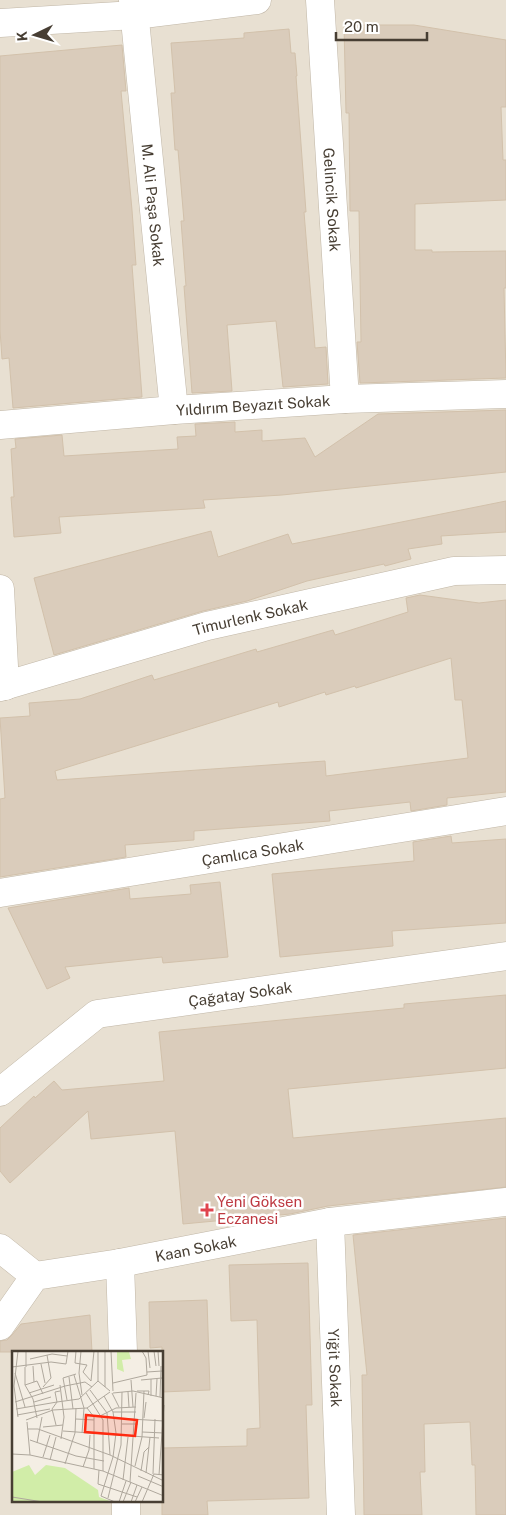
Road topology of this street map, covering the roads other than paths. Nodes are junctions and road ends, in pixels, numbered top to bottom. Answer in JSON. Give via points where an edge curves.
{"nodes":[{"id":1,"x":257,"y":0,"type":"edge"},
{"id":2,"x":320,"y":0,"type":"edge"},
{"id":3,"x":134,"y":7,"type":"edge"},
{"id":4,"x":0,"y":23,"type":"edge"},
{"id":5,"x":506,"y":394,"type":"edge"},
{"id":6,"x":345,"y":399,"type":"junction"},
{"id":7,"x":174,"y":410,"type":"junction"},
{"id":8,"x":0,"y":425,"type":"edge"},
{"id":9,"x":506,"y":570,"type":"edge"},
{"id":10,"x":0,"y":589,"type":"edge"},
{"id":11,"x":3,"y":686,"type":"edge"},
{"id":12,"x":506,"y":811,"type":"edge"},
{"id":13,"x":0,"y":893,"type":"edge"},
{"id":14,"x":506,"y":956,"type":"edge"},
{"id":15,"x":0,"y":1092,"type":"edge"},
{"id":16,"x":506,"y":1202,"type":"edge"},
{"id":17,"x":330,"y":1222,"type":"junction"},
{"id":18,"x":0,"y":1248,"type":"edge"},
{"id":19,"x":120,"y":1263,"type":"junction"},
{"id":20,"x":35,"y":1276,"type":"junction"},
{"id":21,"x":0,"y":1326,"type":"edge"},
{"id":22,"x":122,"y":1351,"type":"edge"},
{"id":23,"x":126,"y":1502,"type":"edge"},
{"id":24,"x":126,"y":1515,"type":"edge"},
{"id":25,"x":341,"y":1515,"type":"edge"}],
"edges":[{"from":1,"to":3,"type":"street"},
{"from":2,"to":6,"type":"street","name":"Gelincik Sokak"},
{"from":3,"to":4,"type":"street"},
{"from":3,"to":7,"type":"street","name":"M. Ali Paşa Sokak"},
{"from":5,"to":6,"type":"street","name":"Yıldırım Beyazıt Sokak"},
{"from":6,"to":7,"type":"street","name":"Yıldırım Beyazıt Sokak"},
{"from":7,"to":8,"type":"street","name":"Yıldırım Beyazıt Sokak"},
{"from":9,"to":11,"type":"street","name":"Timurlenk Sokak","via":[[454,571],[207,626]]},
{"from":10,"to":11,"type":"street"},
{"from":12,"to":13,"type":"street","name":"Çamlıca Sokak"},
{"from":14,"to":15,"type":"street","name":"Çağatay Sokak","via":[[97,1014]]},
{"from":16,"to":17,"type":"street","name":"Kaan Sokak"},
{"from":17,"to":19,"type":"street","name":"Kaan Sokak"},
{"from":17,"to":25,"type":"street","name":"Yiğit Sokak"},
{"from":18,"to":20,"type":"street"},
{"from":19,"to":20,"type":"street","name":"Kaan Sokak"},
{"from":19,"to":22,"type":"street"},
{"from":20,"to":21,"type":"street"},
{"from":23,"to":24,"type":"street"}]}
